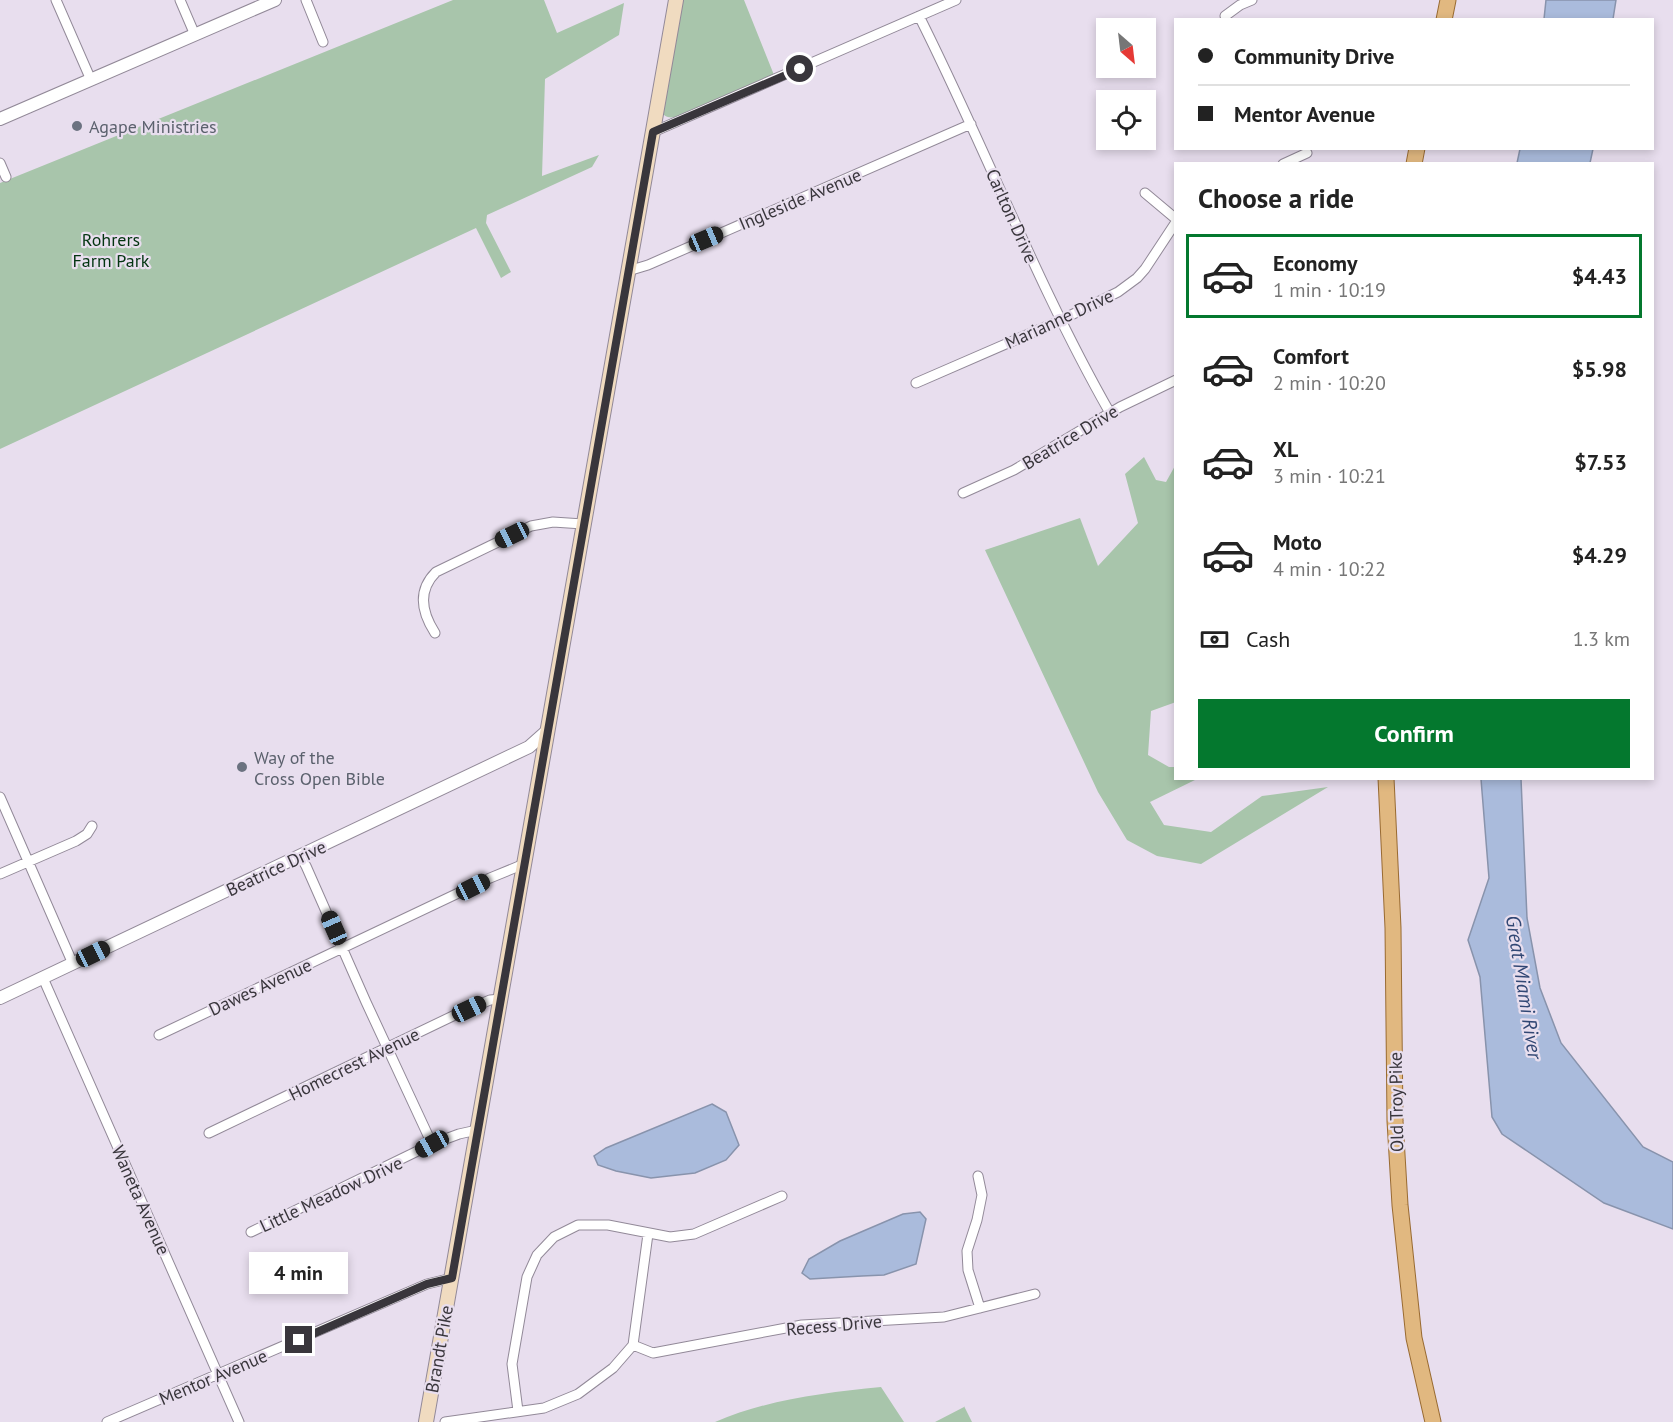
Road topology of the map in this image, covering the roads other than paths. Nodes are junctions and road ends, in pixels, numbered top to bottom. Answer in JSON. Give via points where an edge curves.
{"nodes":[{"id":1,"x":56,"y":0,"type":"edge"},
{"id":2,"x":180,"y":0,"type":"edge"},
{"id":3,"x":275,"y":0,"type":"edge"},
{"id":4,"x":306,"y":0,"type":"edge"},
{"id":5,"x":676,"y":0,"type":"edge"},
{"id":6,"x":956,"y":0,"type":"edge"},
{"id":7,"x":1252,"y":0,"type":"edge"},
{"id":8,"x":1448,"y":0,"type":"edge"},
{"id":9,"x":919,"y":16,"type":"junction"},
{"id":10,"x":1225,"y":16,"type":"dead end"},
{"id":11,"x":1444,"y":18,"type":"edge"},
{"id":12,"x":195,"y":34,"type":"junction"},
{"id":13,"x":323,"y":42,"type":"dead end"},
{"id":14,"x":91,"y":80,"type":"junction"},
{"id":15,"x":0,"y":120,"type":"edge"},
{"id":16,"x":971,"y":124,"type":"junction"},
{"id":17,"x":653,"y":132,"type":"junction"},
{"id":18,"x":1307,"y":153,"type":"dead end"},
{"id":19,"x":1287,"y":162,"type":"edge"},
{"id":20,"x":0,"y":163,"type":"edge"},
{"id":21,"x":6,"y":177,"type":"dead end"},
{"id":22,"x":1145,"y":193,"type":"dead end"},
{"id":23,"x":1174,"y":219,"type":"edge"},
{"id":24,"x":1174,"y":224,"type":"edge"},
{"id":25,"x":628,"y":271,"type":"junction"},
{"id":26,"x":1061,"y":320,"type":"junction"},
{"id":27,"x":1174,"y":381,"type":"edge"},
{"id":28,"x":916,"y":383,"type":"dead end"},
{"id":29,"x":1110,"y":413,"type":"junction"},
{"id":30,"x":963,"y":493,"type":"dead end"},
{"id":31,"x":584,"y":524,"type":"junction"},
{"id":32,"x":435,"y":633,"type":"dead end"},
{"id":33,"x":547,"y":731,"type":"junction"},
{"id":34,"x":1386,"y":780,"type":"edge"},
{"id":35,"x":0,"y":797,"type":"edge"},
{"id":36,"x":92,"y":826,"type":"dead end"},
{"id":37,"x":300,"y":856,"type":"junction"},
{"id":38,"x":28,"y":862,"type":"junction"},
{"id":39,"x":524,"y":864,"type":"junction"},
{"id":40,"x":0,"y":874,"type":"edge"},
{"id":41,"x":343,"y":948,"type":"junction"},
{"id":42,"x":73,"y":964,"type":"junction"},
{"id":43,"x":43,"y":978,"type":"junction"},
{"id":44,"x":0,"y":998,"type":"edge"},
{"id":45,"x":501,"y":999,"type":"junction"},
{"id":46,"x":159,"y":1035,"type":"dead end"},
{"id":47,"x":387,"y":1048,"type":"junction"},
{"id":48,"x":477,"y":1130,"type":"junction"},
{"id":49,"x":209,"y":1133,"type":"dead end"},
{"id":50,"x":432,"y":1144,"type":"junction"},
{"id":51,"x":978,"y":1176,"type":"dead end"},
{"id":52,"x":782,"y":1197,"type":"dead end"},
{"id":53,"x":251,"y":1232,"type":"dead end"},
{"id":54,"x":648,"y":1234,"type":"junction"},
{"id":55,"x":452,"y":1278,"type":"junction"},
{"id":56,"x":1035,"y":1294,"type":"dead end"},
{"id":57,"x":980,"y":1308,"type":"junction"},
{"id":58,"x":633,"y":1346,"type":"junction"},
{"id":59,"x":218,"y":1376,"type":"junction"},
{"id":60,"x":518,"y":1411,"type":"junction"},
{"id":61,"x":107,"y":1422,"type":"edge"},
{"id":62,"x":239,"y":1422,"type":"edge"},
{"id":63,"x":426,"y":1422,"type":"edge"},
{"id":64,"x":445,"y":1422,"type":"edge"},
{"id":65,"x":1433,"y":1422,"type":"edge"}],
"edges":[{"from":1,"to":14,"type":"street"},
{"from":2,"to":12,"type":"street"},
{"from":3,"to":12,"type":"street"},
{"from":4,"to":13,"type":"street"},
{"from":5,"to":17,"type":"main road","name":"Brandt Pike"},
{"from":6,"to":9,"type":"street"},
{"from":7,"to":10,"type":"street"},
{"from":8,"to":11,"type":"main road"},
{"from":9,"to":16,"type":"street","name":"Carlton Drive"},
{"from":9,"to":17,"type":"street"},
{"from":12,"to":14,"type":"street"},
{"from":14,"to":15,"type":"street"},
{"from":16,"to":25,"type":"street","name":"Ingleside Avenue"},
{"from":16,"to":26,"type":"street","name":"Carlton Drive"},
{"from":17,"to":25,"type":"main road","name":"Brandt Pike"},
{"from":18,"to":19,"type":"street"},
{"from":20,"to":21,"type":"street"},
{"from":22,"to":23,"type":"street"},
{"from":24,"to":26,"type":"street","name":"Marianne Drive","via":[[1137,278],[1118,292]]},
{"from":25,"to":31,"type":"main road","name":"Brandt Pike"},
{"from":26,"to":28,"type":"street","name":"Marianne Drive"},
{"from":26,"to":29,"type":"street","name":"Carlton Drive"},
{"from":27,"to":29,"type":"street","name":"Beatrice Drive"},
{"from":29,"to":30,"type":"street","name":"Beatrice Drive","via":[[1023,466]]},
{"from":31,"to":32,"type":"street","via":[[553,522],[531,526],[436,572],[425,586],[423,598],[426,617]]},
{"from":31,"to":33,"type":"main road","name":"Brandt Pike"},
{"from":33,"to":37,"type":"street","name":"Beatrice Drive","via":[[529,747]]},
{"from":33,"to":39,"type":"main road","name":"Brandt Pike"},
{"from":34,"to":65,"type":"main road","name":"Old Troy Pike","via":[[1400,1205],[1414,1338]]},
{"from":35,"to":38,"type":"street"},
{"from":36,"to":38,"type":"street","via":[[76,841]]},
{"from":37,"to":41,"type":"street"},
{"from":37,"to":42,"type":"street","name":"Beatrice Drive"},
{"from":38,"to":40,"type":"street"},
{"from":38,"to":42,"type":"street"},
{"from":39,"to":41,"type":"street","name":"Dawes Avenue"},
{"from":39,"to":45,"type":"main road","name":"Brandt Pike"},
{"from":41,"to":46,"type":"street","name":"Dawes Avenue"},
{"from":41,"to":47,"type":"street"},
{"from":42,"to":43,"type":"street","name":"Beatrice Drive"},
{"from":43,"to":44,"type":"street","name":"Beatrice Drive"},
{"from":43,"to":59,"type":"street","name":"Waneta Avenue"},
{"from":45,"to":47,"type":"street","name":"Homecrest Avenue","via":[[481,1003]]},
{"from":45,"to":48,"type":"main road","name":"Brandt Pike"},
{"from":47,"to":49,"type":"street","name":"Homecrest Avenue"},
{"from":47,"to":50,"type":"street"},
{"from":48,"to":50,"type":"street","name":"Little Meadow Drive"},
{"from":48,"to":55,"type":"main road","name":"Brandt Pike"},
{"from":50,"to":53,"type":"street","name":"Little Meadow Drive"},
{"from":51,"to":57,"type":"street","via":[[982,1195],[967,1251],[968,1269]]},
{"from":52,"to":54,"type":"street","via":[[694,1234]]},
{"from":54,"to":58,"type":"street"},
{"from":54,"to":60,"type":"street","via":[[608,1225],[578,1225],[554,1237],[537,1254],[527,1277],[512,1364]]},
{"from":55,"to":59,"type":"street","name":"Mentor Avenue","via":[[427,1284]]},
{"from":55,"to":63,"type":"main road","name":"Brandt Pike"},
{"from":56,"to":57,"type":"street","name":"Recess Drive"},
{"from":57,"to":58,"type":"street","name":"Recess Drive","via":[[944,1317],[802,1325],[653,1353]]},
{"from":58,"to":60,"type":"street","via":[[613,1368],[578,1394],[544,1408]]},
{"from":59,"to":61,"type":"street","name":"Mentor Avenue"},
{"from":59,"to":62,"type":"street","name":"Waneta Avenue"},
{"from":60,"to":64,"type":"street"}]}
